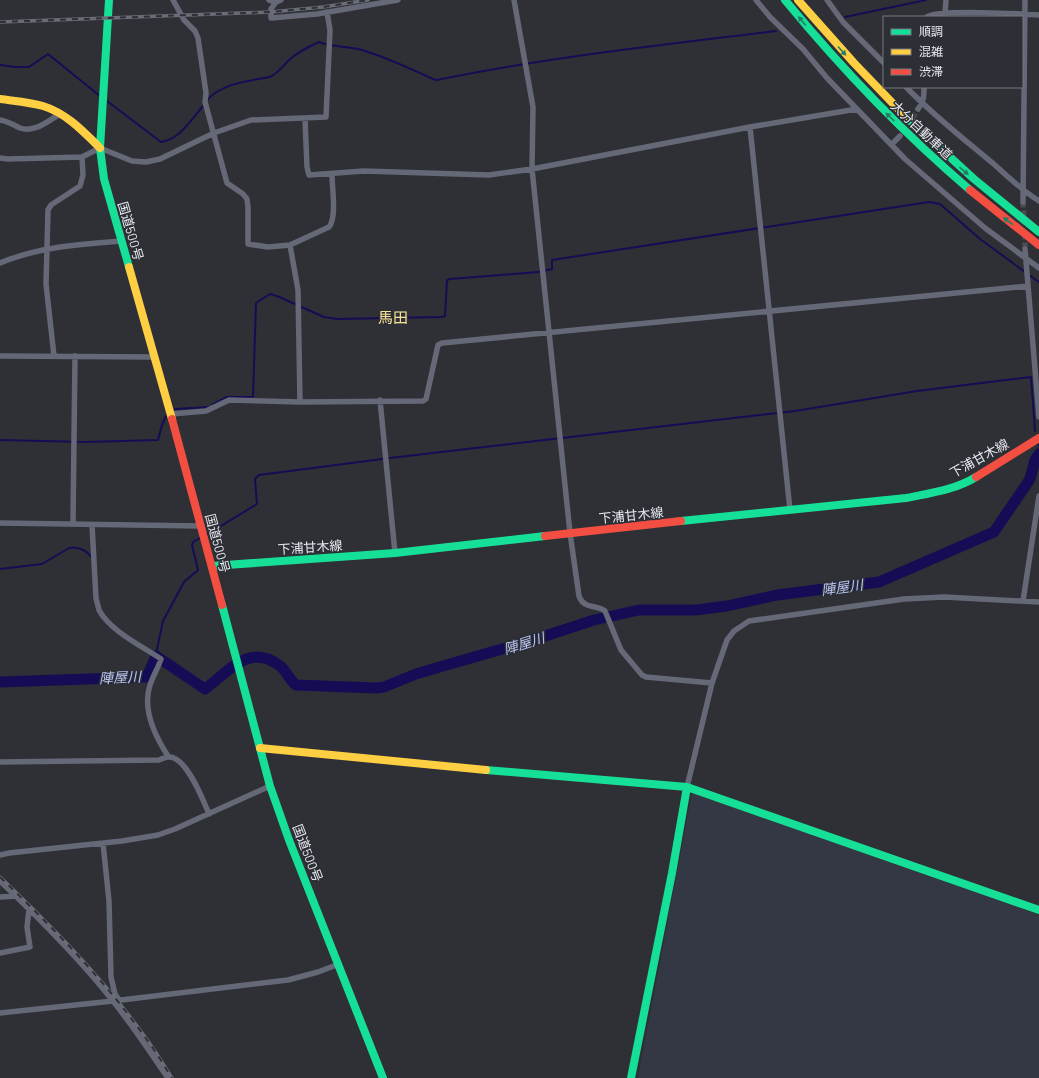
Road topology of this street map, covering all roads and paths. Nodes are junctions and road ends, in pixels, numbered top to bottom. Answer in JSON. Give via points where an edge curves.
{"nodes":[{"id":1,"x":109,"y":0,"type":"edge"},
{"id":2,"x":173,"y":0,"type":"edge"},
{"id":3,"x":269,"y":0,"type":"edge"},
{"id":4,"x":398,"y":0,"type":"edge"},
{"id":5,"x":514,"y":0,"type":"edge"},
{"id":6,"x":756,"y":0,"type":"edge"},
{"id":7,"x":785,"y":0,"type":"edge"},
{"id":8,"x":798,"y":0,"type":"edge"},
{"id":9,"x":827,"y":0,"type":"edge"},
{"id":10,"x":946,"y":0,"type":"edge"},
{"id":11,"x":1025,"y":0,"type":"edge"},
{"id":12,"x":279,"y":1,"type":"edge"},
{"id":13,"x":327,"y":12,"type":"junction"},
{"id":14,"x":945,"y":13,"type":"junction"},
{"id":15,"x":1024,"y":14,"type":"junction"},
{"id":16,"x":1039,"y":15,"type":"edge"},
{"id":17,"x":928,"y":16,"type":"edge"},
{"id":18,"x":883,"y":63,"type":"edge"},
{"id":19,"x":907,"y":88,"type":"edge"},
{"id":20,"x":924,"y":88,"type":"edge"},
{"id":21,"x":0,"y":99,"type":"edge"},
{"id":22,"x":920,"y":106,"type":"junction"},
{"id":23,"x":857,"y":109,"type":"junction"},
{"id":24,"x":60,"y":114,"type":"junction"},
{"id":25,"x":305,"y":119,"type":"junction"},
{"id":26,"x":0,"y":120,"type":"edge"},
{"id":27,"x":750,"y":127,"type":"junction"},
{"id":28,"x":214,"y":134,"type":"junction"},
{"id":29,"x":900,"y":136,"type":"tunnel mouth"},
{"id":30,"x":892,"y":144,"type":"junction"},
{"id":31,"x":100,"y":148,"type":"junction"},
{"id":32,"x":82,"y":157,"type":"junction"},
{"id":33,"x":0,"y":158,"type":"edge"},
{"id":34,"x":532,"y":169,"type":"junction"},
{"id":35,"x":332,"y":175,"type":"junction"},
{"id":36,"x":1024,"y":191,"type":"junction"},
{"id":37,"x":1039,"y":201,"type":"edge"},
{"id":38,"x":1023,"y":202,"type":"tunnel mouth"},
{"id":39,"x":1039,"y":232,"type":"edge"},
{"id":40,"x":121,"y":241,"type":"junction"},
{"id":41,"x":290,"y":245,"type":"junction"},
{"id":42,"x":1039,"y":245,"type":"edge"},
{"id":43,"x":1026,"y":249,"type":"tunnel mouth"},
{"id":44,"x":48,"y":250,"type":"junction"},
{"id":45,"x":1026,"y":259,"type":"junction"},
{"id":46,"x":0,"y":263,"type":"edge"},
{"id":47,"x":1039,"y":268,"type":"edge"},
{"id":48,"x":1028,"y":286,"type":"junction"},
{"id":49,"x":769,"y":310,"type":"junction"},
{"id":50,"x":549,"y":333,"type":"junction"},
{"id":51,"x":0,"y":356,"type":"edge"},
{"id":52,"x":54,"y":356,"type":"junction"},
{"id":53,"x":75,"y":356,"type":"junction"},
{"id":54,"x":155,"y":357,"type":"junction"},
{"id":55,"x":380,"y":400,"type":"junction"},
{"id":56,"x":300,"y":402,"type":"junction"},
{"id":57,"x":171,"y":414,"type":"junction"},
{"id":58,"x":1039,"y":417,"type":"edge"},
{"id":59,"x":1039,"y":438,"type":"edge"},
{"id":60,"x":1039,"y":496,"type":"edge"},
{"id":61,"x":790,"y":510,"type":"junction"},
{"id":62,"x":0,"y":523,"type":"edge"},
{"id":63,"x":73,"y":524,"type":"junction"},
{"id":64,"x":92,"y":525,"type":"junction"},
{"id":65,"x":201,"y":526,"type":"junction"},
{"id":66,"x":570,"y":533,"type":"junction"},
{"id":67,"x":395,"y":553,"type":"junction"},
{"id":68,"x":212,"y":566,"type":"junction"},
{"id":69,"x":1023,"y":601,"type":"junction"},
{"id":70,"x":1039,"y":602,"type":"edge"},
{"id":71,"x":712,"y":683,"type":"junction"},
{"id":72,"x":260,"y":748,"type":"junction"},
{"id":73,"x":168,"y":756,"type":"junction"},
{"id":74,"x":0,"y":762,"type":"edge"},
{"id":75,"x":270,"y":786,"type":"junction"},
{"id":76,"x":687,"y":786,"type":"junction"},
{"id":77,"x":209,"y":814,"type":"junction"},
{"id":78,"x":103,"y":843,"type":"junction"},
{"id":79,"x":0,"y":856,"type":"edge"},
{"id":80,"x":0,"y":881,"type":"edge"},
{"id":81,"x":16,"y":896,"type":"junction"},
{"id":82,"x":0,"y":897,"type":"edge"},
{"id":83,"x":29,"y":909,"type":"junction"},
{"id":84,"x":1039,"y":910,"type":"edge"},
{"id":85,"x":0,"y":953,"type":"edge"},
{"id":86,"x":339,"y":964,"type":"junction"},
{"id":87,"x":116,"y":1001,"type":"junction"},
{"id":88,"x":0,"y":1013,"type":"edge"},
{"id":89,"x":168,"y":1078,"type":"edge"},
{"id":90,"x":383,"y":1078,"type":"edge"},
{"id":91,"x":631,"y":1078,"type":"edge"}],
"edges":[{"from":1,"to":31,"type":"main road","name":"国道500号"},
{"from":2,"to":28,"type":"street","via":[[198,38],[205,102]]},
{"from":3,"to":12,"type":"street"},
{"from":4,"to":13,"type":"street"},
{"from":5,"to":34,"type":"street","via":[[533,107]]},
{"from":6,"to":23,"type":"street"},
{"from":42,"to":7,"type":"main road","name":"大分自動車道","one_way":true,"via":[[969,189],[908,134],[855,81]]},
{"from":8,"to":39,"type":"main road","name":"大分自動車道","one_way":true,"via":[[863,74],[915,127],[975,181]]},
{"from":9,"to":18,"type":"street","via":[[843,22]]},
{"from":10,"to":14,"type":"street"},
{"from":11,"to":15,"type":"street"},
{"from":12,"to":13,"type":"street","via":[[271,9],[271,18]]},
{"from":13,"to":25,"type":"street","via":[[330,30],[326,117]]},
{"from":14,"to":15,"type":"street"},
{"from":14,"to":17,"type":"street"},
{"from":15,"to":16,"type":"street"},
{"from":15,"to":36,"type":"street"},
{"from":19,"to":22,"type":"street"},
{"from":20,"to":22,"type":"street"},
{"from":21,"to":24,"type":"main road","via":[[48,108]]},
{"from":22,"to":36,"type":"street"},
{"from":23,"to":27,"type":"street"},
{"from":23,"to":30,"type":"street"},
{"from":24,"to":26,"type":"street","via":[[29,130]]},
{"from":24,"to":31,"type":"main road","via":[[80,128]]},
{"from":25,"to":28,"type":"street","via":[[251,120]]},
{"from":25,"to":35,"type":"street","via":[[307,167],[310,175]]},
{"from":27,"to":34,"type":"street"},
{"from":27,"to":49,"type":"street"},
{"from":28,"to":31,"type":"street","via":[[160,159],[146,162],[132,161]]},
{"from":28,"to":41,"type":"street","via":[[227,183],[247,199],[248,244],[268,247]]},
{"from":29,"to":30,"type":"street"},
{"from":30,"to":45,"type":"street","via":[[985,228]]},
{"from":31,"to":32,"type":"street"},
{"from":31,"to":40,"type":"main road","name":"国道500号","via":[[104,179]]},
{"from":32,"to":33,"type":"street"},
{"from":32,"to":44,"type":"street","via":[[83,175],[80,186],[51,205],[48,210]]},
{"from":34,"to":35,"type":"street","via":[[489,175],[372,172]]},
{"from":34,"to":50,"type":"street"},
{"from":35,"to":41,"type":"street","via":[[332,224]]},
{"from":36,"to":37,"type":"street"},
{"from":36,"to":38,"type":"street"},
{"from":40,"to":44,"type":"street"},
{"from":40,"to":54,"type":"main road","name":"国道500号"},
{"from":41,"to":56,"type":"street","via":[[298,290]]},
{"from":43,"to":45,"type":"street"},
{"from":44,"to":46,"type":"street","via":[[18,256]]},
{"from":44,"to":52,"type":"street","via":[[46,284]]},
{"from":45,"to":47,"type":"street"},
{"from":45,"to":48,"type":"street"},
{"from":48,"to":49,"type":"street"},
{"from":48,"to":58,"type":"street"},
{"from":49,"to":50,"type":"street"},
{"from":49,"to":61,"type":"street"},
{"from":50,"to":55,"type":"street","via":[[442,343],[438,345],[426,399]]},
{"from":50,"to":66,"type":"street"},
{"from":51,"to":52,"type":"street"},
{"from":52,"to":53,"type":"street"},
{"from":53,"to":54,"type":"street"},
{"from":53,"to":63,"type":"street"},
{"from":54,"to":57,"type":"main road","name":"国道500号"},
{"from":55,"to":56,"type":"street"},
{"from":55,"to":67,"type":"street"},
{"from":56,"to":57,"type":"street","via":[[229,400],[206,411]]},
{"from":57,"to":65,"type":"main road","name":"国道500号"},
{"from":59,"to":61,"type":"main road","name":"下浦甘木線","via":[[967,482],[942,491],[906,498]]},
{"from":60,"to":69,"type":"street"},
{"from":61,"to":66,"type":"main road","name":"下浦甘木線"},
{"from":62,"to":63,"type":"street"},
{"from":63,"to":64,"type":"street"},
{"from":64,"to":65,"type":"street"},
{"from":64,"to":73,"type":"street","via":[[96,598],[99,609],[106,620],[118,630],[161,659],[150,685],[147,700],[158,739]]},
{"from":65,"to":68,"type":"main road","name":"国道500号"},
{"from":66,"to":67,"type":"main road","name":"下浦甘木線"},
{"from":66,"to":71,"type":"street","via":[[581,600],[588,606],[600,607],[605,611],[621,650],[642,674],[646,677]]},
{"from":67,"to":68,"type":"main road","name":"下浦甘木線"},
{"from":68,"to":72,"type":"main road","name":"国道500号"},
{"from":69,"to":70,"type":"street"},
{"from":69,"to":71,"type":"street","via":[[923,597],[749,621],[734,631],[727,640]]},
{"from":71,"to":76,"type":"street"},
{"from":72,"to":75,"type":"main road","name":"国道500号"},
{"from":72,"to":76,"type":"main road"},
{"from":73,"to":74,"type":"street","via":[[159,760]]},
{"from":73,"to":77,"type":"street","via":[[185,766]]},
{"from":75,"to":77,"type":"street"},
{"from":75,"to":86,"type":"main road","name":"国道500号"},
{"from":76,"to":84,"type":"main road"},
{"from":76,"to":91,"type":"main road"},
{"from":77,"to":78,"type":"street","via":[[158,835]]},
{"from":78,"to":79,"type":"street"},
{"from":78,"to":87,"type":"street","via":[[110,901],[111,977]]},
{"from":80,"to":81,"type":"street"},
{"from":81,"to":82,"type":"street"},
{"from":81,"to":83,"type":"street"},
{"from":83,"to":85,"type":"street","via":[[27,927],[30,947]]},
{"from":83,"to":87,"type":"street"},
{"from":86,"to":87,"type":"street","via":[[288,980]]},
{"from":86,"to":90,"type":"main road","name":"国道500号"},
{"from":87,"to":88,"type":"street"},
{"from":87,"to":89,"type":"street"}]}
